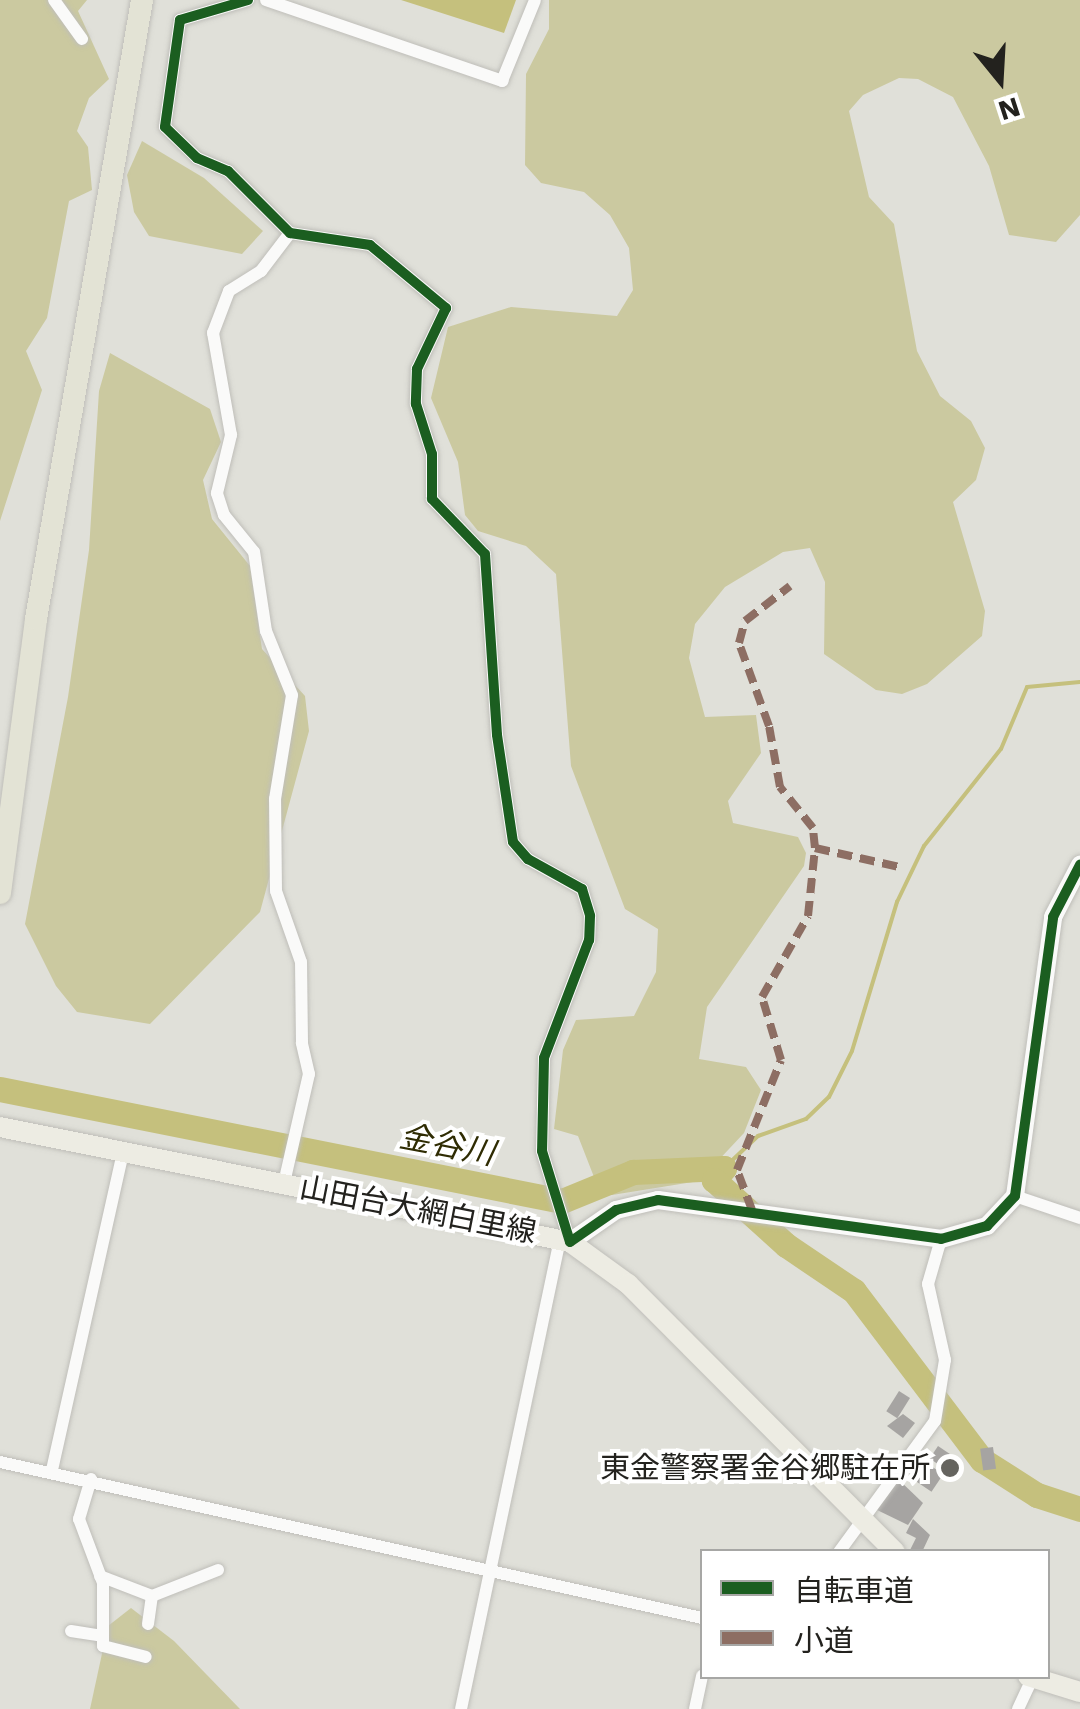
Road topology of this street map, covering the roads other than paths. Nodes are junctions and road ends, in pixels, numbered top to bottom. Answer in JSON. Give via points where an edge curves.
{"nodes":[{"id":1,"x":54,"y":0,"type":"edge"},
{"id":2,"x":142,"y":0,"type":"edge"},
{"id":3,"x":248,"y":0,"type":"edge"},
{"id":4,"x":266,"y":0,"type":"edge"},
{"id":5,"x":535,"y":0,"type":"edge"},
{"id":6,"x":82,"y":40,"type":"dead end"},
{"id":7,"x":290,"y":233,"type":"junction"},
{"id":8,"x":1080,"y":865,"type":"edge"},
{"id":9,"x":0,"y":893,"type":"edge"},
{"id":10,"x":0,"y":1127,"type":"edge"},
{"id":11,"x":123,"y":1152,"type":"junction"},
{"id":12,"x":284,"y":1183,"type":"junction"},
{"id":13,"x":1015,"y":1196,"type":"junction"},
{"id":14,"x":1080,"y":1218,"type":"edge"},
{"id":15,"x":940,"y":1239,"type":"junction"},
{"id":16,"x":565,"y":1241,"type":"junction"},
{"id":17,"x":0,"y":1462,"type":"edge"},
{"id":18,"x":52,"y":1470,"type":"junction"},
{"id":19,"x":90,"y":1479,"type":"junction"},
{"id":20,"x":862,"y":1518,"type":"junction"},
{"id":21,"x":841,"y":1549,"type":"edge"},
{"id":22,"x":892,"y":1549,"type":"edge"},
{"id":23,"x":218,"y":1570,"type":"dead end"},
{"id":24,"x":489,"y":1571,"type":"junction"},
{"id":25,"x":100,"y":1576,"type":"junction"},
{"id":26,"x":152,"y":1596,"type":"junction"},
{"id":27,"x":700,"y":1618,"type":"edge"},
{"id":28,"x":148,"y":1624,"type":"dead end"},
{"id":29,"x":71,"y":1631,"type":"dead end"},
{"id":30,"x":101,"y":1636,"type":"junction"},
{"id":31,"x":146,"y":1656,"type":"dead end"},
{"id":32,"x":701,"y":1679,"type":"edge"},
{"id":33,"x":1030,"y":1679,"type":"edge"},
{"id":34,"x":1034,"y":1679,"type":"edge"},
{"id":35,"x":1080,"y":1692,"type":"edge"},
{"id":36,"x":460,"y":1709,"type":"edge"},
{"id":37,"x":696,"y":1709,"type":"edge"},
{"id":38,"x":1018,"y":1709,"type":"edge"}],
"edges":[{"from":1,"to":6,"type":"street"},
{"from":2,"to":9,"type":"highway","via":[[36,618]]},
{"from":3,"to":7,"type":"street","via":[[180,20],[165,127],[197,158],[228,171]]},
{"from":4,"to":5,"type":"street","via":[[502,81]]},
{"from":7,"to":12,"type":"street","via":[[261,271],[229,291],[213,333],[231,435],[217,494],[224,515],[254,552],[266,631],[292,696],[275,799],[276,891],[301,962],[309,1074]]},
{"from":7,"to":16,"type":"street","via":[[370,246],[446,308],[418,370],[416,404],[432,454],[432,499],[485,554],[497,735],[513,842],[528,859],[582,889],[590,916],[589,940],[544,1058],[542,1151]]},
{"from":8,"to":13,"type":"street","via":[[1052,917]]},
{"from":10,"to":11,"type":"main road","name":"山田台大網白里線"},
{"from":11,"to":12,"type":"main road","name":"山田台大網白里線"},
{"from":11,"to":18,"type":"street"},
{"from":12,"to":16,"type":"main road","name":"山田台大網白里線"},
{"from":13,"to":14,"type":"street"},
{"from":13,"to":15,"type":"street","via":[[986,1226]]},
{"from":15,"to":16,"type":"street","via":[[688,1200],[616,1210]]},
{"from":15,"to":20,"type":"street","via":[[928,1284],[945,1360],[934,1421]]},
{"from":16,"to":20,"type":"main road","name":"山田台大網白里線","via":[[628,1284]]},
{"from":16,"to":24,"type":"street"},
{"from":17,"to":18,"type":"street"},
{"from":18,"to":19,"type":"street"},
{"from":19,"to":24,"type":"street"},
{"from":19,"to":25,"type":"street","via":[[80,1518]]},
{"from":20,"to":21,"type":"street"},
{"from":20,"to":22,"type":"main road","name":"山田台大網白里線"},
{"from":23,"to":26,"type":"street"},
{"from":24,"to":27,"type":"street"},
{"from":24,"to":36,"type":"street"},
{"from":25,"to":26,"type":"street"},
{"from":25,"to":30,"type":"street"},
{"from":26,"to":28,"type":"street"},
{"from":29,"to":30,"type":"street"},
{"from":30,"to":31,"type":"street","via":[[105,1651]]},
{"from":32,"to":37,"type":"street"},
{"from":33,"to":38,"type":"street"},
{"from":34,"to":35,"type":"main road"}]}
